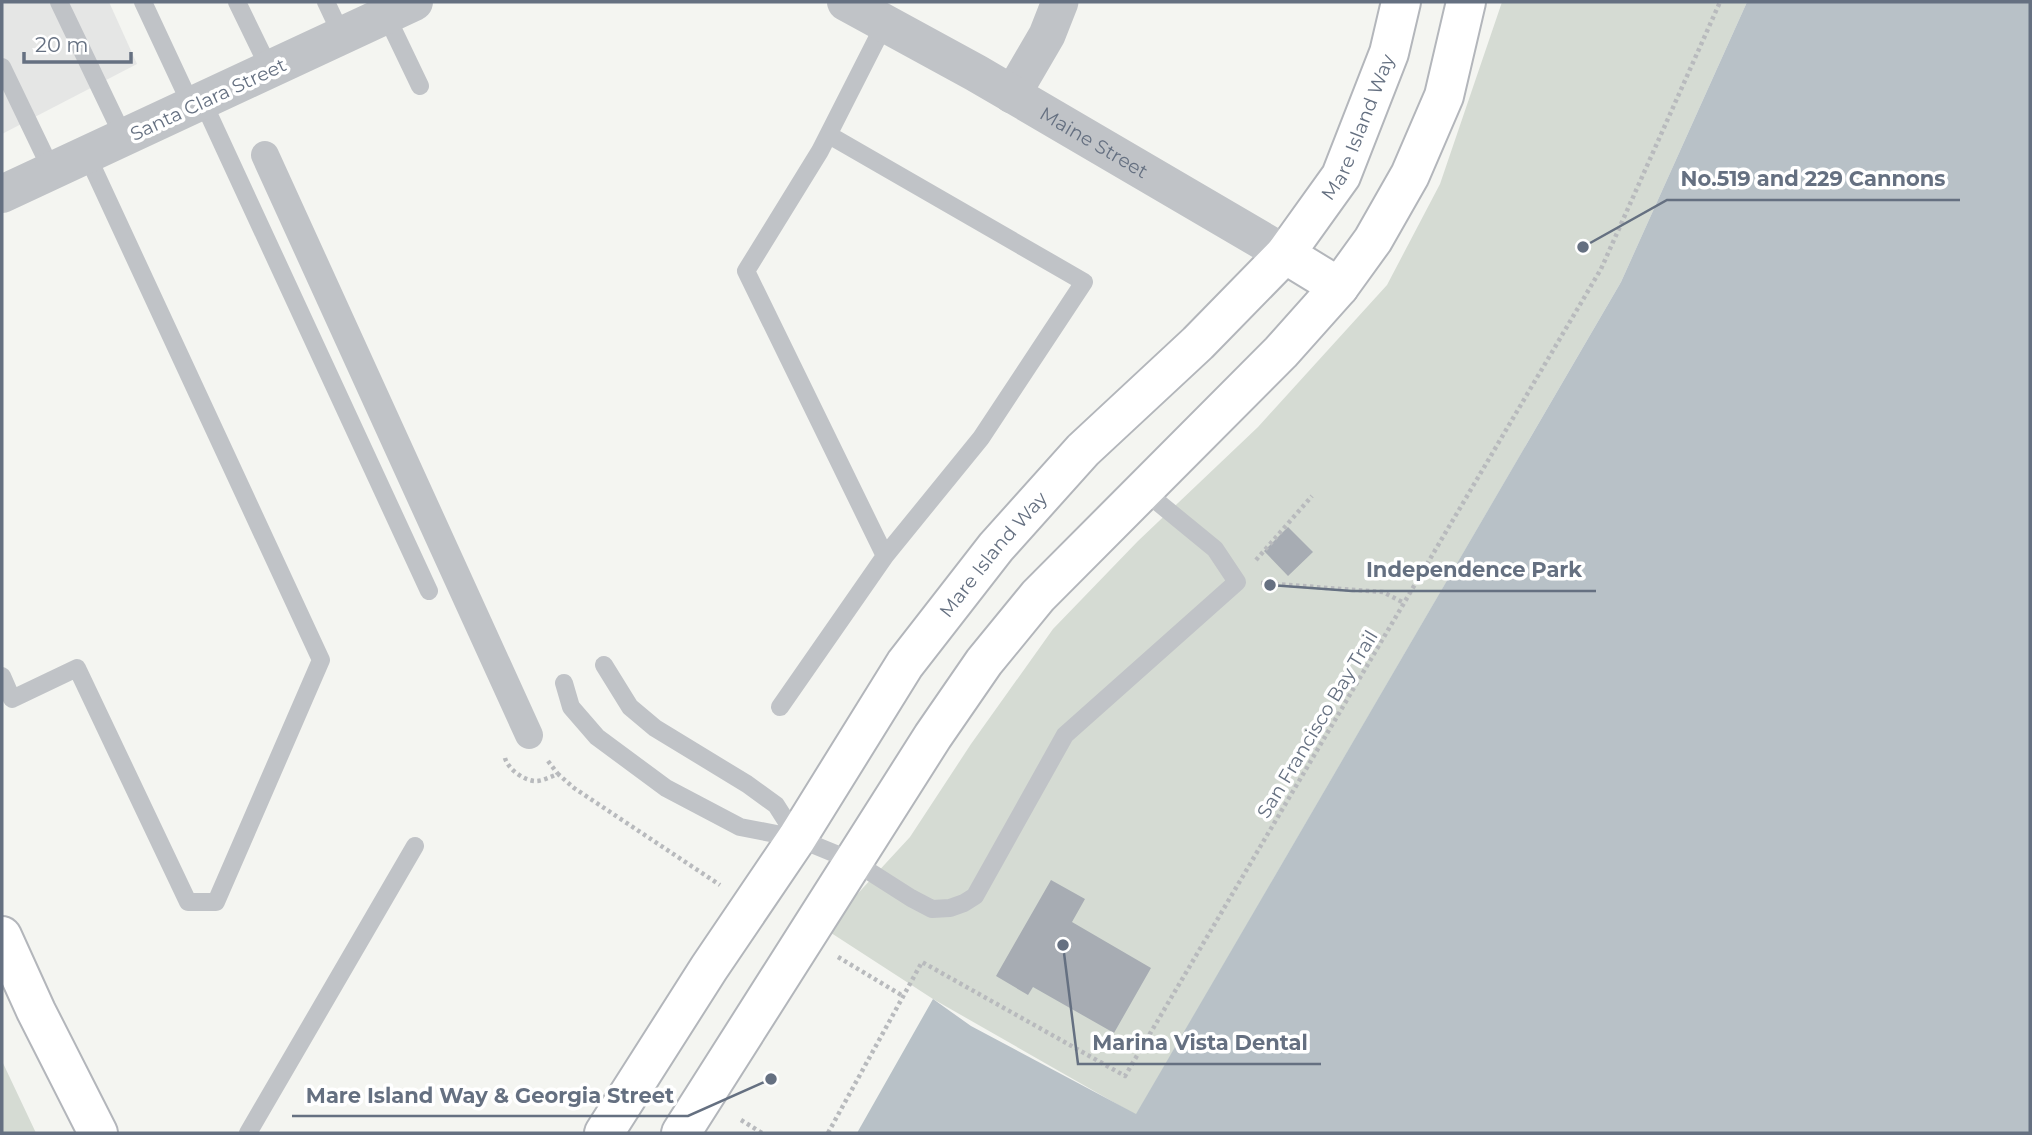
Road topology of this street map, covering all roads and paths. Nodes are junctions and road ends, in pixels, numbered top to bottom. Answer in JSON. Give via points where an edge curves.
{"nodes":[{"id":1,"x":59,"y":2,"type":"edge"},
{"id":2,"x":143,"y":2,"type":"edge"},
{"id":3,"x":237,"y":2,"type":"edge"},
{"id":4,"x":326,"y":2,"type":"edge"},
{"id":5,"x":846,"y":2,"type":"edge"},
{"id":6,"x":1060,"y":2,"type":"edge"},
{"id":7,"x":1401,"y":2,"type":"edge"},
{"id":8,"x":1466,"y":2,"type":"edge"},
{"id":9,"x":1720,"y":2,"type":"edge"},
{"id":10,"x":400,"y":8,"type":"edge"},
{"id":11,"x":884,"y":23,"type":"junction"},
{"id":12,"x":342,"y":36,"type":"junction"},
{"id":13,"x":2,"y":67,"type":"edge"},
{"id":14,"x":270,"y":70,"type":"junction"},
{"id":15,"x":420,"y":86,"type":"dead end"},
{"id":16,"x":7,"y":94,"type":"edge"},
{"id":17,"x":1012,"y":96,"type":"junction"},
{"id":18,"x":197,"y":104,"type":"junction"},
{"id":19,"x":829,"y":135,"type":"junction"},
{"id":20,"x":124,"y":138,"type":"junction"},
{"id":21,"x":87,"y":155,"type":"junction"},
{"id":22,"x":265,"y":155,"type":"dead end"},
{"id":23,"x":52,"y":171,"type":"junction"},
{"id":24,"x":2,"y":194,"type":"edge"},
{"id":25,"x":1284,"y":254,"type":"junction"},
{"id":26,"x":1339,"y":287,"type":"junction"},
{"id":27,"x":1143,"y":490,"type":"junction"},
{"id":28,"x":1312,"y":496,"type":"dead end"},
{"id":29,"x":886,"y":556,"type":"junction"},
{"id":30,"x":1237,"y":582,"type":"junction"},
{"id":31,"x":429,"y":591,"type":"dead end"},
{"id":32,"x":1404,"y":603,"type":"junction"},
{"id":33,"x":604,"y":665,"type":"dead end"},
{"id":34,"x":2,"y":676,"type":"edge"},
{"id":35,"x":564,"y":683,"type":"dead end"},
{"id":36,"x":780,"y":707,"type":"dead end"},
{"id":37,"x":529,"y":735,"type":"dead end"},
{"id":38,"x":505,"y":755,"type":"dead end"},
{"id":39,"x":797,"y":838,"type":"junction"},
{"id":40,"x":415,"y":846,"type":"dead end"},
{"id":41,"x":853,"y":861,"type":"junction"},
{"id":42,"x":707,"y":877,"type":"dead end"},
{"id":43,"x":2,"y":936,"type":"edge"},
{"id":44,"x":844,"y":960,"type":"dead end"},
{"id":45,"x":903,"y":996,"type":"junction"},
{"id":46,"x":741,"y":1120,"type":"dead end"},
{"id":47,"x":98,"y":1133,"type":"edge"},
{"id":48,"x":248,"y":1133,"type":"edge"},
{"id":49,"x":604,"y":1133,"type":"edge"},
{"id":50,"x":681,"y":1133,"type":"edge"},
{"id":51,"x":762,"y":1133,"type":"edge"},
{"id":52,"x":828,"y":1133,"type":"edge"}],
"edges":[{"from":1,"to":20,"type":"lane"},
{"from":2,"to":18,"type":"lane"},
{"from":3,"to":14,"type":"lane"},
{"from":4,"to":12,"type":"lane"},
{"from":5,"to":11,"type":"street","name":"Maine Street"},
{"from":6,"to":17,"type":"street"},
{"from":7,"to":25,"type":"main road","name":"Mare Island Way","via":[[1389,53],[1341,176]]},
{"from":8,"to":26,"type":"main road","via":[[1444,96],[1410,175],[1373,240]]},
{"from":9,"to":32,"type":"path","name":"San Francisco Bay Trail","via":[[1601,269]]},
{"from":10,"to":12,"type":"street","name":"Santa Clara Street"},
{"from":10,"to":15,"type":"lane"},
{"from":11,"to":17,"type":"street","name":"Maine Street"},
{"from":11,"to":19,"type":"lane"},
{"from":12,"to":14,"type":"street","name":"Santa Clara Street"},
{"from":13,"to":16,"type":"lane"},
{"from":14,"to":18,"type":"street","name":"Santa Clara Street"},
{"from":16,"to":23,"type":"lane"},
{"from":17,"to":25,"type":"street","name":"Maine Street"},
{"from":18,"to":20,"type":"street","name":"Santa Clara Street"},
{"from":18,"to":31,"type":"lane"},
{"from":19,"to":29,"type":"lane","via":[[746,271]]},
{"from":19,"to":29,"type":"lane","via":[[1084,282],[981,438]]},
{"from":20,"to":21,"type":"street","name":"Santa Clara Street"},
{"from":21,"to":23,"type":"street","name":"Santa Clara Street"},
{"from":21,"to":34,"type":"lane","via":[[321,660],[216,902],[188,902],[77,668],[12,699]]},
{"from":22,"to":37,"type":"street"},
{"from":23,"to":24,"type":"street","name":"Santa Clara Street"},
{"from":25,"to":26,"type":"main road","name":"Maine Street"},
{"from":25,"to":39,"type":"main road","name":"Mare Island Way","via":[[1198,343],[1083,450],[996,547],[905,664]]},
{"from":26,"to":27,"type":"main road"},
{"from":27,"to":30,"type":"lane","via":[[1215,550]]},
{"from":27,"to":41,"type":"main road","via":[[1038,596],[984,662]]},
{"from":28,"to":30,"type":"path"},
{"from":29,"to":36,"type":"lane"},
{"from":30,"to":32,"type":"path","via":[[1382,592]]},
{"from":30,"to":41,"type":"lane","via":[[1065,735],[975,895],[964,903],[932,909]]},
{"from":32,"to":45,"type":"path","name":"San Francisco Bay Trail","via":[[1125,1076],[922,962]]},
{"from":33,"to":39,"type":"lane","via":[[630,707],[776,806]]},
{"from":35,"to":39,"type":"lane","via":[[570,707],[597,737],[666,788],[740,827]]},
{"from":38,"to":42,"type":"path","via":[[506,764],[522,778],[536,781],[558,774]]},
{"from":39,"to":41,"type":"lane"},
{"from":39,"to":49,"type":"main road","name":"Mare Island Way"},
{"from":40,"to":48,"type":"lane"},
{"from":41,"to":50,"type":"main road"},
{"from":43,"to":47,"type":"main road"},
{"from":44,"to":45,"type":"path"},
{"from":45,"to":52,"type":"path","name":"San Francisco Bay Trail"},
{"from":46,"to":51,"type":"path"}]}
